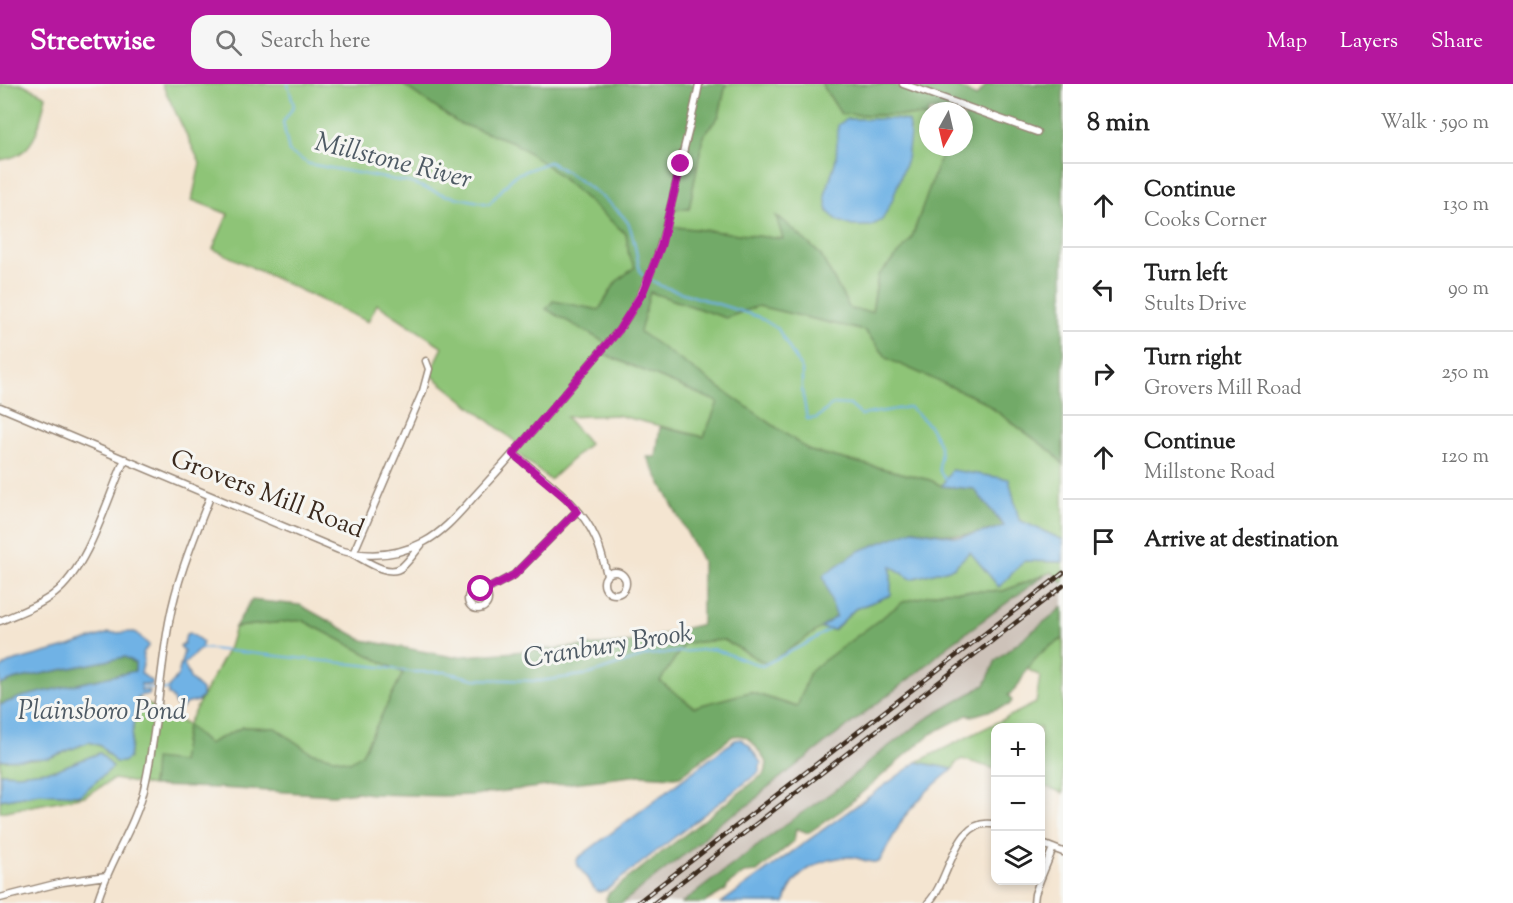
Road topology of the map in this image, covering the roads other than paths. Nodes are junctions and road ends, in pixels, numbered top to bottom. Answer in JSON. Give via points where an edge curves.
{"nodes":[{"id":1,"x":699,"y":84,"type":"edge"},
{"id":2,"x":903,"y":84,"type":"edge"},
{"id":3,"x":914,"y":86,"type":"edge"},
{"id":4,"x":1037,"y":132,"type":"dead end"},
{"id":5,"x":426,"y":361,"type":"dead end"},
{"id":6,"x":0,"y":407,"type":"edge"},
{"id":7,"x":513,"y":454,"type":"junction"},
{"id":8,"x":124,"y":459,"type":"junction"},
{"id":9,"x":210,"y":497,"type":"junction"},
{"id":10,"x":577,"y":511,"type":"junction"},
{"id":11,"x":424,"y":542,"type":"junction"},
{"id":12,"x":353,"y":554,"type":"junction"},
{"id":13,"x":607,"y":575,"type":"dead end"},
{"id":14,"x":484,"y":591,"type":"dead end"},
{"id":15,"x":0,"y":621,"type":"edge"},
{"id":16,"x":991,"y":825,"type":"edge"},
{"id":17,"x":1045,"y":845,"type":"edge"},
{"id":18,"x":1053,"y":848,"type":"junction"},
{"id":19,"x":1063,"y":852,"type":"edge"},
{"id":20,"x":1045,"y":868,"type":"edge"},
{"id":21,"x":106,"y":876,"type":"junction"},
{"id":22,"x":1038,"y":885,"type":"edge"},
{"id":23,"x":0,"y":898,"type":"edge"},
{"id":24,"x":97,"y":903,"type":"edge"},
{"id":25,"x":928,"y":903,"type":"edge"},
{"id":26,"x":1034,"y":903,"type":"edge"}],
"edges":[{"from":1,"to":7,"type":"street","name":"Grovers Mill Road","via":[[668,218],[643,292],[619,330]]},
{"from":2,"to":3,"type":"street"},
{"from":3,"to":4,"type":"street"},
{"from":5,"to":12,"type":"street","via":[[429,369],[423,391]]},
{"from":6,"to":8,"type":"street","name":"Grovers Mill Road"},
{"from":7,"to":10,"type":"street"},
{"from":7,"to":11,"type":"street","name":"Grovers Mill Road","via":[[447,525]]},
{"from":8,"to":9,"type":"street","name":"Grovers Mill Road"},
{"from":8,"to":15,"type":"street","via":[[95,532],[70,576],[54,594]]},
{"from":9,"to":12,"type":"street","name":"Grovers Mill Road"},
{"from":9,"to":21,"type":"street","via":[[176,588],[142,796],[127,837]]},
{"from":10,"to":13,"type":"street","via":[[596,539]]},
{"from":10,"to":14,"type":"street","via":[[514,575]]},
{"from":11,"to":12,"type":"street","name":"Grovers Mill Road","via":[[397,553]]},
{"from":11,"to":12,"type":"street","via":[[401,568],[391,571]]},
{"from":16,"to":25,"type":"street","via":[[980,824],[966,832],[940,887]]},
{"from":17,"to":18,"type":"street"},
{"from":18,"to":19,"type":"street"},
{"from":18,"to":20,"type":"street"},
{"from":21,"to":23,"type":"street"},
{"from":21,"to":24,"type":"street"},
{"from":22,"to":26,"type":"street"}]}
